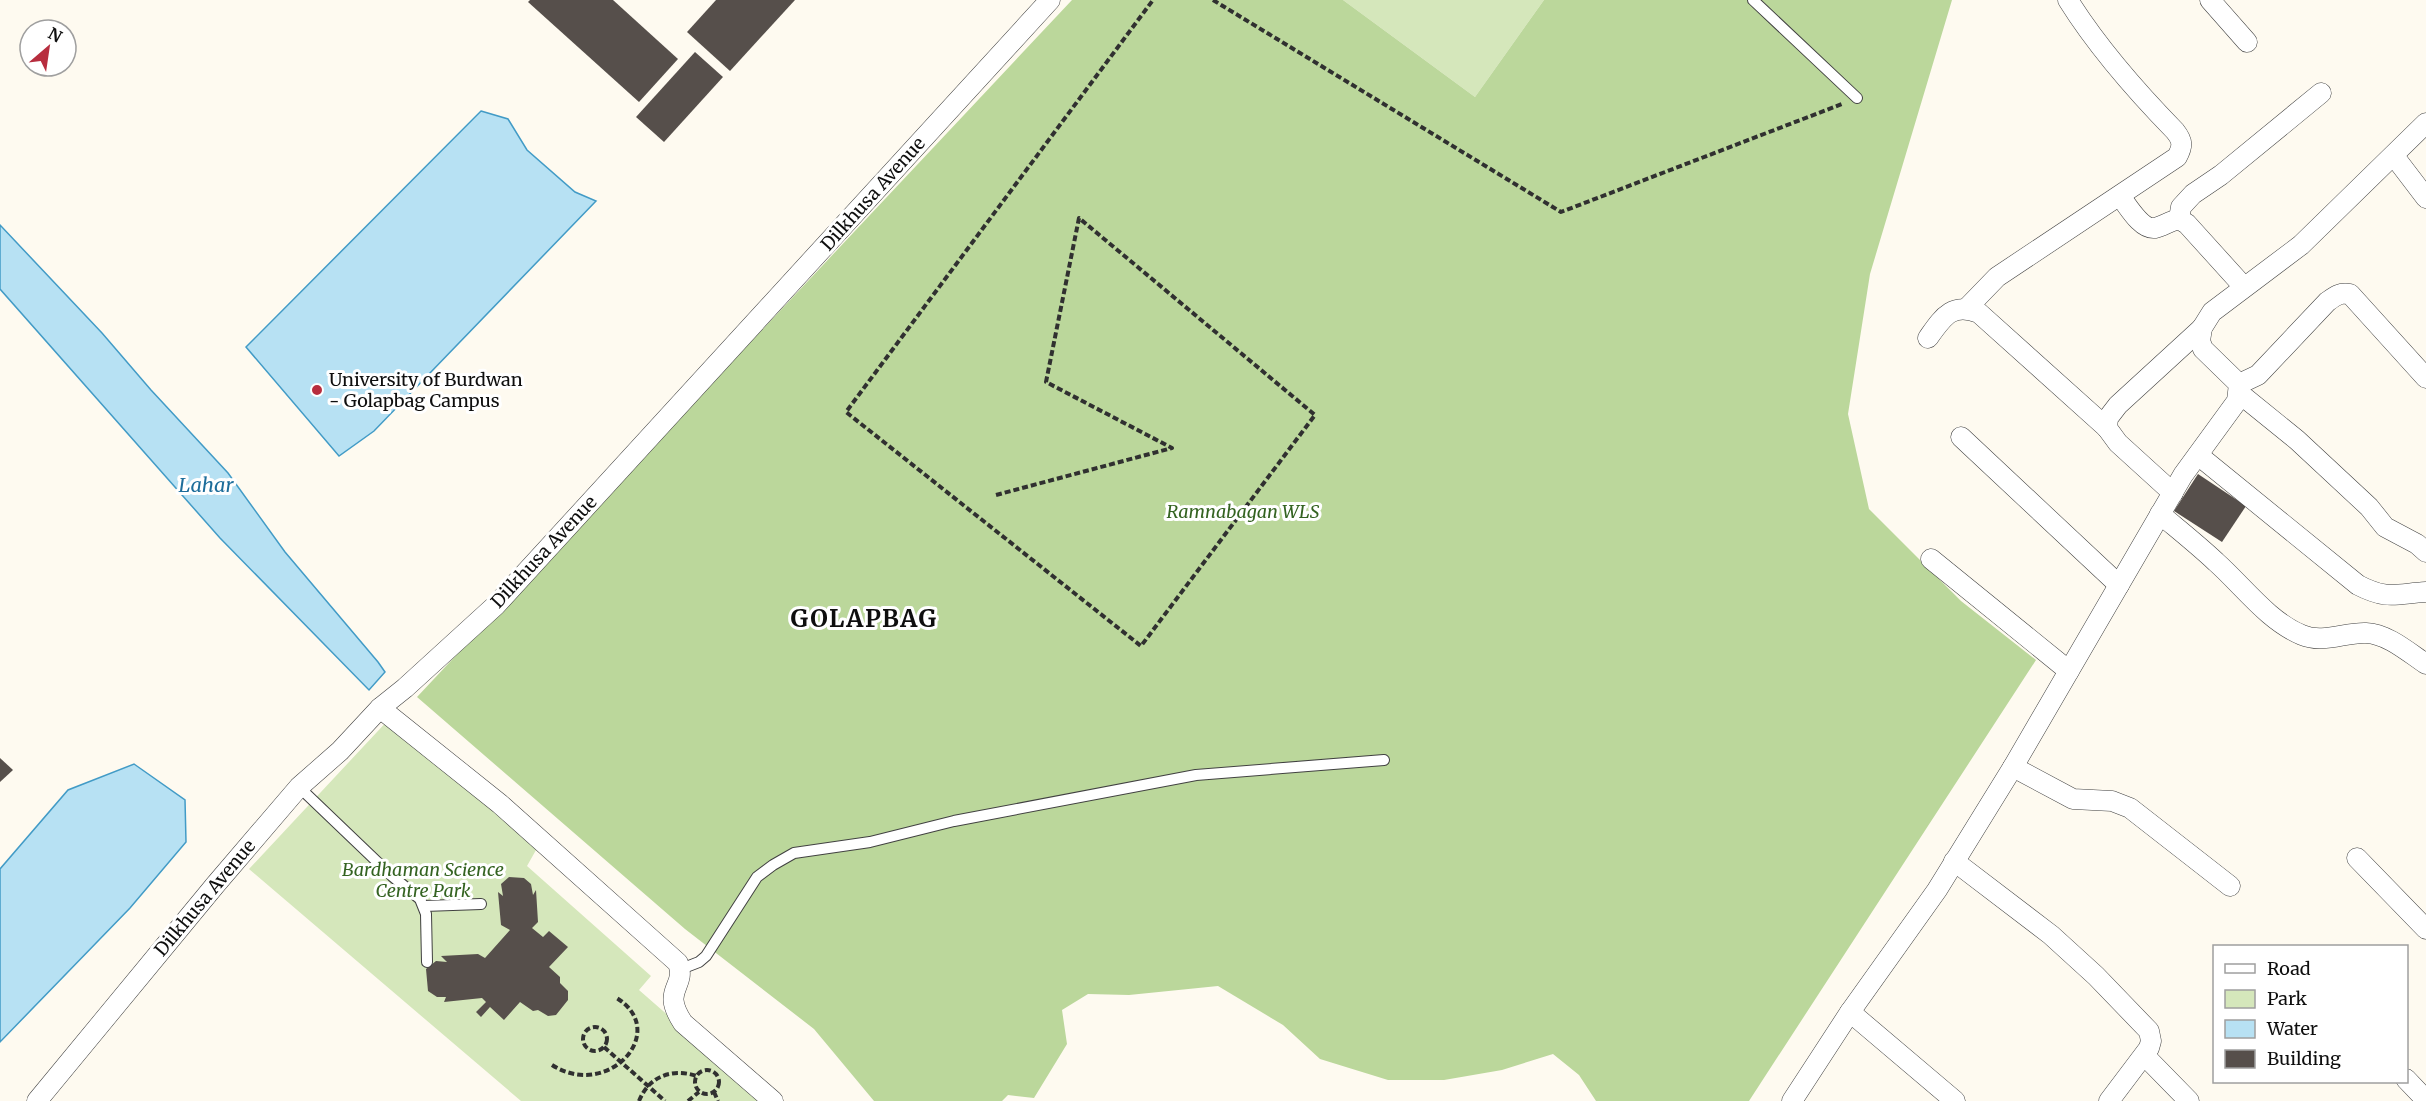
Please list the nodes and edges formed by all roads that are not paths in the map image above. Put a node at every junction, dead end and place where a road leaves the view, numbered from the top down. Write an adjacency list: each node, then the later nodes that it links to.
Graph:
1 (1050, 0): 30 (street, Dilkhusa Avenue)
2 (1753, 0): 7 (lane)
3 (2068, 0): 10 (street)
4 (2210, 0): 5 (street)
5 (2247, 42)
6 (2321, 93): 12 (street)
7 (1857, 98)
8 (2426, 123): 9 (street)
9 (2394, 156): 11 (street); 13 (street)
10 (2121, 195): 12 (street); 14 (street)
11 (2426, 198)
12 (2179, 219): 13 (street)
13 (2244, 287): 15 (street)
14 (1967, 308): 16 (street); 19 (street)
15 (2202, 328): 18 (street); 19 (street)
16 (1928, 338)
17 (2426, 378): 18 (street)
18 (2239, 389): 21 (street); 24 (street)
19 (2107, 428): 22 (street)
20 (1961, 437): 26 (street)
21 (2198, 455): 22 (street); 27 (street)
22 (2172, 493): 23 (street)
23 (2160, 514): 26 (street); 28 (street)
24 (2426, 552)
25 (1931, 560): 29 (street)
26 (2119, 585): 29 (street)
27 (2426, 592)
28 (2426, 664)
29 (2069, 671): 32 (street)
30 (380, 708): 33 (street, Dilkhusa Avenue); 41 (street)
31 (1384, 760): 41 (lane)
32 (2013, 767): 35 (street); 36 (street)
33 (299, 788): 38 (lane); 46 (street, Dilkhusa Avenue)
34 (2357, 858): 39 (street)
35 (1954, 861): 42 (street); 43 (street)
36 (2230, 886)
37 (482, 904): 38 (lane)
38 (424, 906): 40 (lane)
39 (2426, 929)
40 (427, 962)
41 (681, 969): 47 (street)
42 (1850, 1012): 48 (street); 49 (street)
43 (2145, 1056): 50 (street); 51 (street)
44 (2408, 1081): 45 (street)
45 (2425, 1097)
46 (37, 1101)
47 (772, 1101)
48 (1792, 1101)
49 (1955, 1101)
50 (2109, 1101)
51 (2189, 1101)

